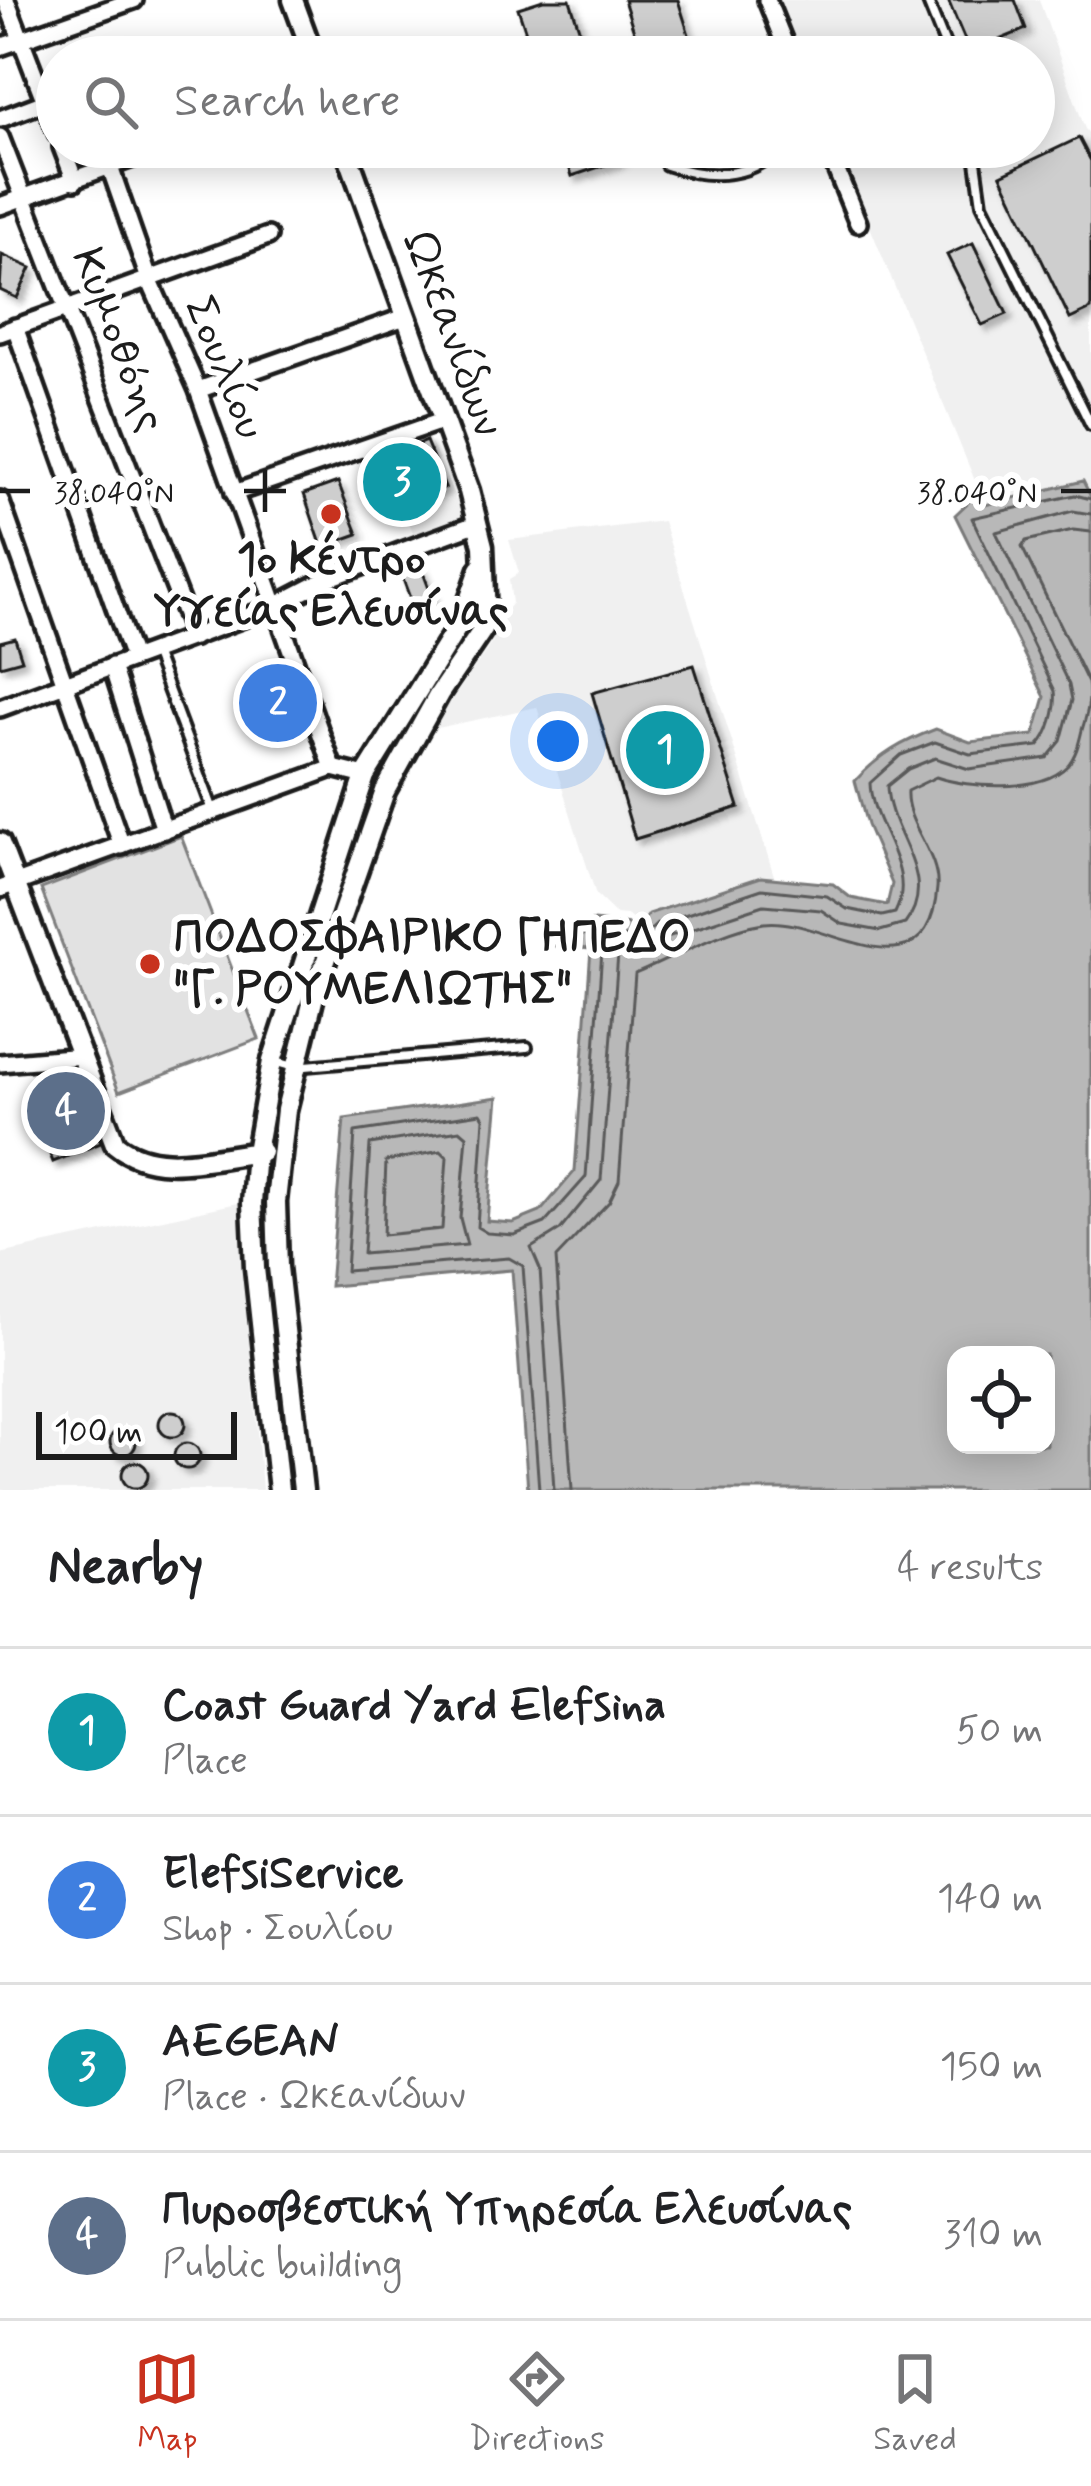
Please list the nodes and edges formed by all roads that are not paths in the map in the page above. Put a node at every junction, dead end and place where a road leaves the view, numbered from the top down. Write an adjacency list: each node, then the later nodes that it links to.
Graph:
1 (6, 0): 11 (street)
2 (134, 0): 6 (street)
3 (293, 0): 7 (street)
4 (767, 0): 8 (street)
5 (928, 0): 9 (lane)
6 (39, 36)
7 (306, 36)
8 (782, 36)
9 (942, 36)
10 (36, 37): 11 (street)
11 (21, 43): 12 (street); 13 (street)
12 (0, 47)
13 (36, 80)
14 (36, 105): 15 (street)
15 (0, 119)
16 (0, 136): 26 (street, Κυμοθόης)
17 (70, 168): 25 (street)
18 (108, 168): 25 (street)
19 (110, 168): 30 (street, Σουλίου)
20 (352, 168): 32 (street, Ωκεανίδων)
21 (675, 168): 22 (lane)
22 (752, 168)
23 (836, 168): 28 (street)
24 (977, 168): 36 (lane)
25 (75, 181): 26 (street)
26 (23, 198): 27 (street); 31 (street, Κυμοθόης)
27 (0, 206)
28 (858, 223)
29 (268, 236): 30 (street)
30 (149, 279): 31 (street); 34 (street, Σουλίου)
31 (69, 307): 33 (street); 42 (street, Κυμοθόης)
32 (404, 317): 34 (street); 35 (street, Ωκεανίδων)
33 (8, 330): 44 (street)
34 (198, 390): 37 (street, Σουλίου)
35 (442, 421): 37 (street); 39 (street, Ωκεανίδων)
36 (1091, 425)
37 (234, 494): 41 (street, Σουλίου)
38 (0, 500): 46 (street)
39 (478, 523): 40 (street, Ωκεανίδων); 41 (street)
40 (483, 546): 49 (street); 59 (street, Ωκεανίδων)
41 (273, 607): 42 (street); 48 (street, Σουλίου)
42 (194, 637): 43 (street)
43 (154, 652): 44 (street); 50 (lane)
44 (133, 658): 45 (street)
45 (112, 666): 46 (street); 51 (street)
46 (68, 682): 47 (street); 53 (street)
47 (0, 707)
48 (333, 768): 49 (street); 50 (street)
49 (364, 776): 58 (street)
50 (214, 811): 51 (street)
51 (164, 830): 53 (street)
52 (0, 844): 54 (street)
53 (122, 846): 54 (street)
54 (4, 885): 56 (street)
55 (527, 1047): 59 (lane)
56 (83, 1056): 57 (street); 61 (street)
57 (1, 1058)
58 (272, 1061): 59 (lane); 61 (street)
59 (294, 1067): 60 (street, Ωκεανίδων)
60 (281, 1150): 61 (street); 63 (street, Ωκεανίδων)
61 (256, 1152): 62 (street)
62 (279, 1490)
63 (303, 1490)

